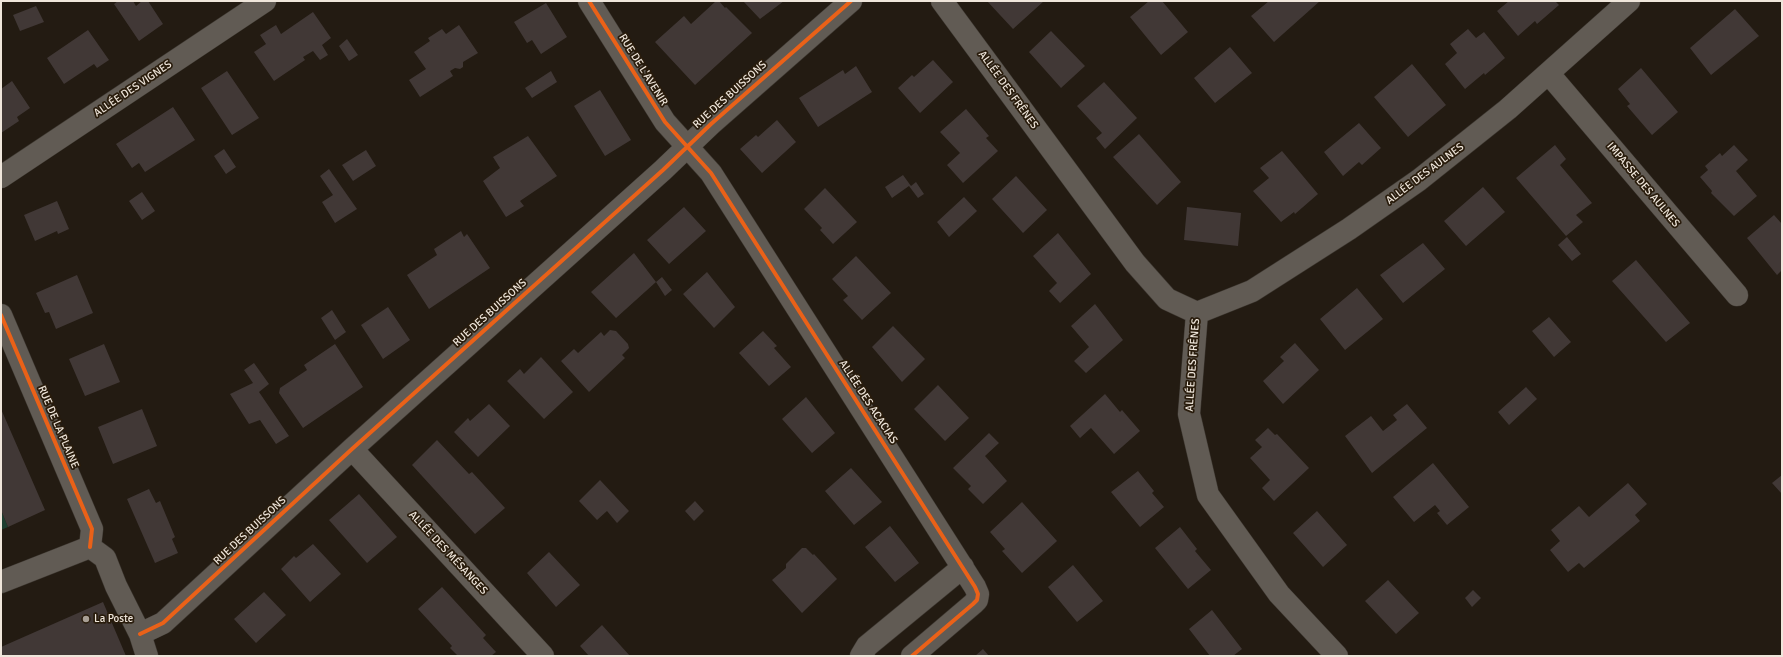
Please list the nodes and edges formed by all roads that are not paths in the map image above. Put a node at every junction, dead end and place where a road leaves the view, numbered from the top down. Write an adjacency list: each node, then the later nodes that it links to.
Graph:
1 (265, 1): 8 (street, ALLÉE DES VIGNES)
2 (589, 1): 7 (street, RUE DE L'AVENIR)
3 (851, 1): 7 (street, RUE DES BUISSONS)
4 (942, 1): 10 (street, ALLÉE DES FRÊNES)
5 (1629, 1): 6 (street, ALLÉE DES AULNES)
6 (1549, 74): 9 (street, IMPASSE DES AULNES); 10 (street, ALLÉE DES AULNES)
7 (686, 146): 12 (street, RUE DES BUISSONS); 14 (street, ALLÉE DES ACACIAS)
8 (1, 177)
9 (1737, 295)
10 (1197, 313): 21 (street, ALLÉE DES FRÊNES)
11 (1, 315): 13 (street, RUE DE LA PLAINE)
12 (352, 449): 16 (street, RUE DES BUISSONS); 18 (street, ALLÉE DES MÉSANGES)
13 (90, 547): 15 (street); 16 (street)
14 (963, 567): 19 (street); 20 (street, ALLÉE DES ACACIAS)
15 (1, 582)
16 (140, 634): 17 (street)
17 (147, 656)
18 (543, 656)
19 (861, 656)
20 (912, 656)
21 (1337, 656)

